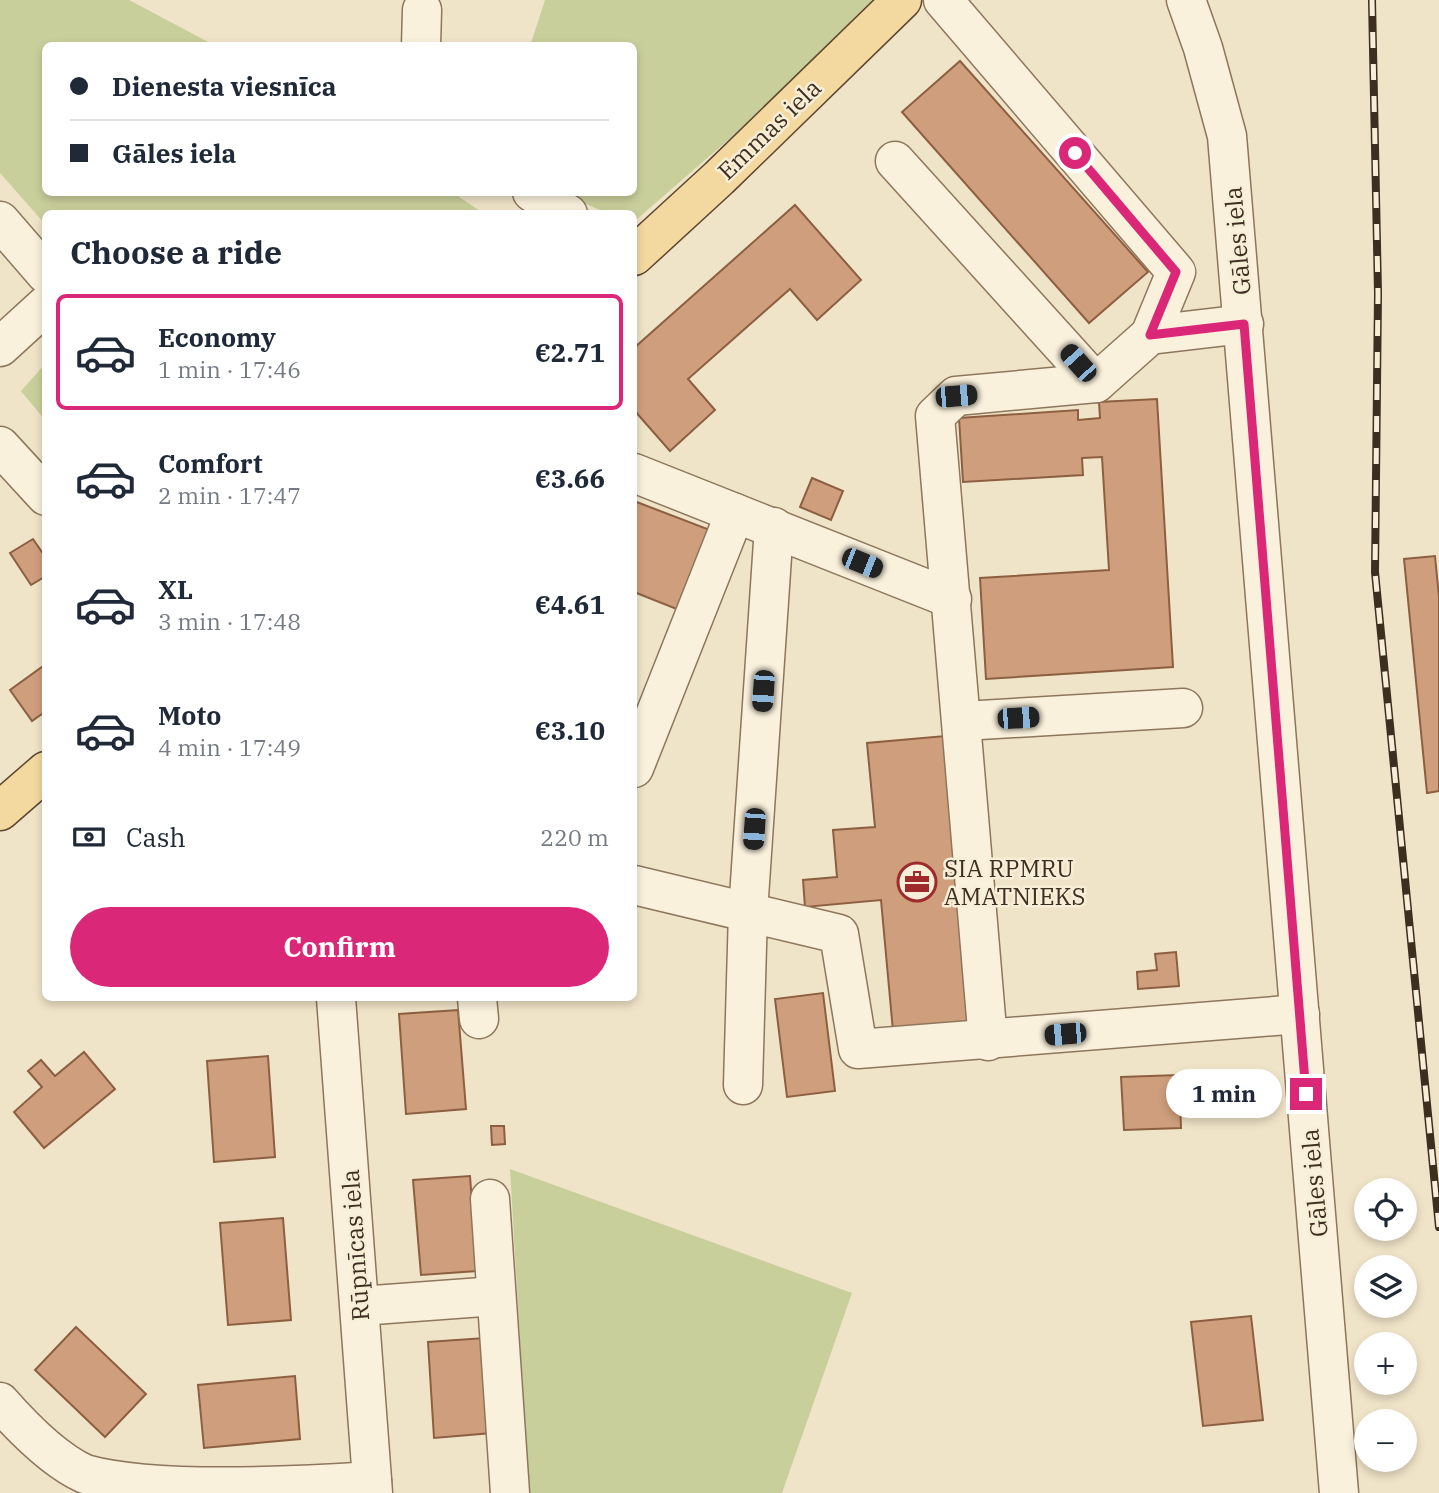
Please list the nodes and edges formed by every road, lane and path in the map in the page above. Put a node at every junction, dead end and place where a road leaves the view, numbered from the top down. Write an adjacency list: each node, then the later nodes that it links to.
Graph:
1 (902, 0): 8 (main road, Emmas iela)
2 (943, 0): 12 (street)
3 (1186, 0): 11 (street, Gāles iela)
4 (895, 162): 14 (street)
5 (539, 196): 6 (street)
6 (561, 210)
7 (0, 221): 9 (street)
8 (637, 250)
9 (42, 269)
10 (42, 309): 13 (street)
11 (1244, 324): 12 (street); 29 (street, Gāles iela)
12 (1150, 335): 14 (street)
13 (0, 347)
14 (1096, 383): 20 (street)
15 (0, 446): 17 (street)
16 (637, 474): 18 (street)
17 (42, 492)
18 (736, 513): 19 (street); 23 (street)
19 (774, 527): 20 (street); 27 (street)
20 (952, 599): 22 (street)
21 (1183, 708): 22 (street)
22 (962, 721): 30 (street)
23 (637, 760)
24 (42, 774): 25 (main road)
25 (0, 811)
26 (637, 885): 27 (street)
27 (748, 912): 30 (street); 31 (street)
28 (337, 1001): 34 (street, Rūpnīcas iela)
29 (1300, 1014): 30 (street); 39 (street, Gāles iela)
30 (988, 1041)
31 (743, 1085)
32 (490, 1199): 33 (street)
33 (496, 1296): 34 (street); 38 (street)
34 (360, 1306): 36 (street, Rūpnīcas iela)
35 (0, 1402): 37 (street)
36 (372, 1487): 37 (street)
37 (121, 1489)
38 (510, 1493)
39 (1339, 1493)

